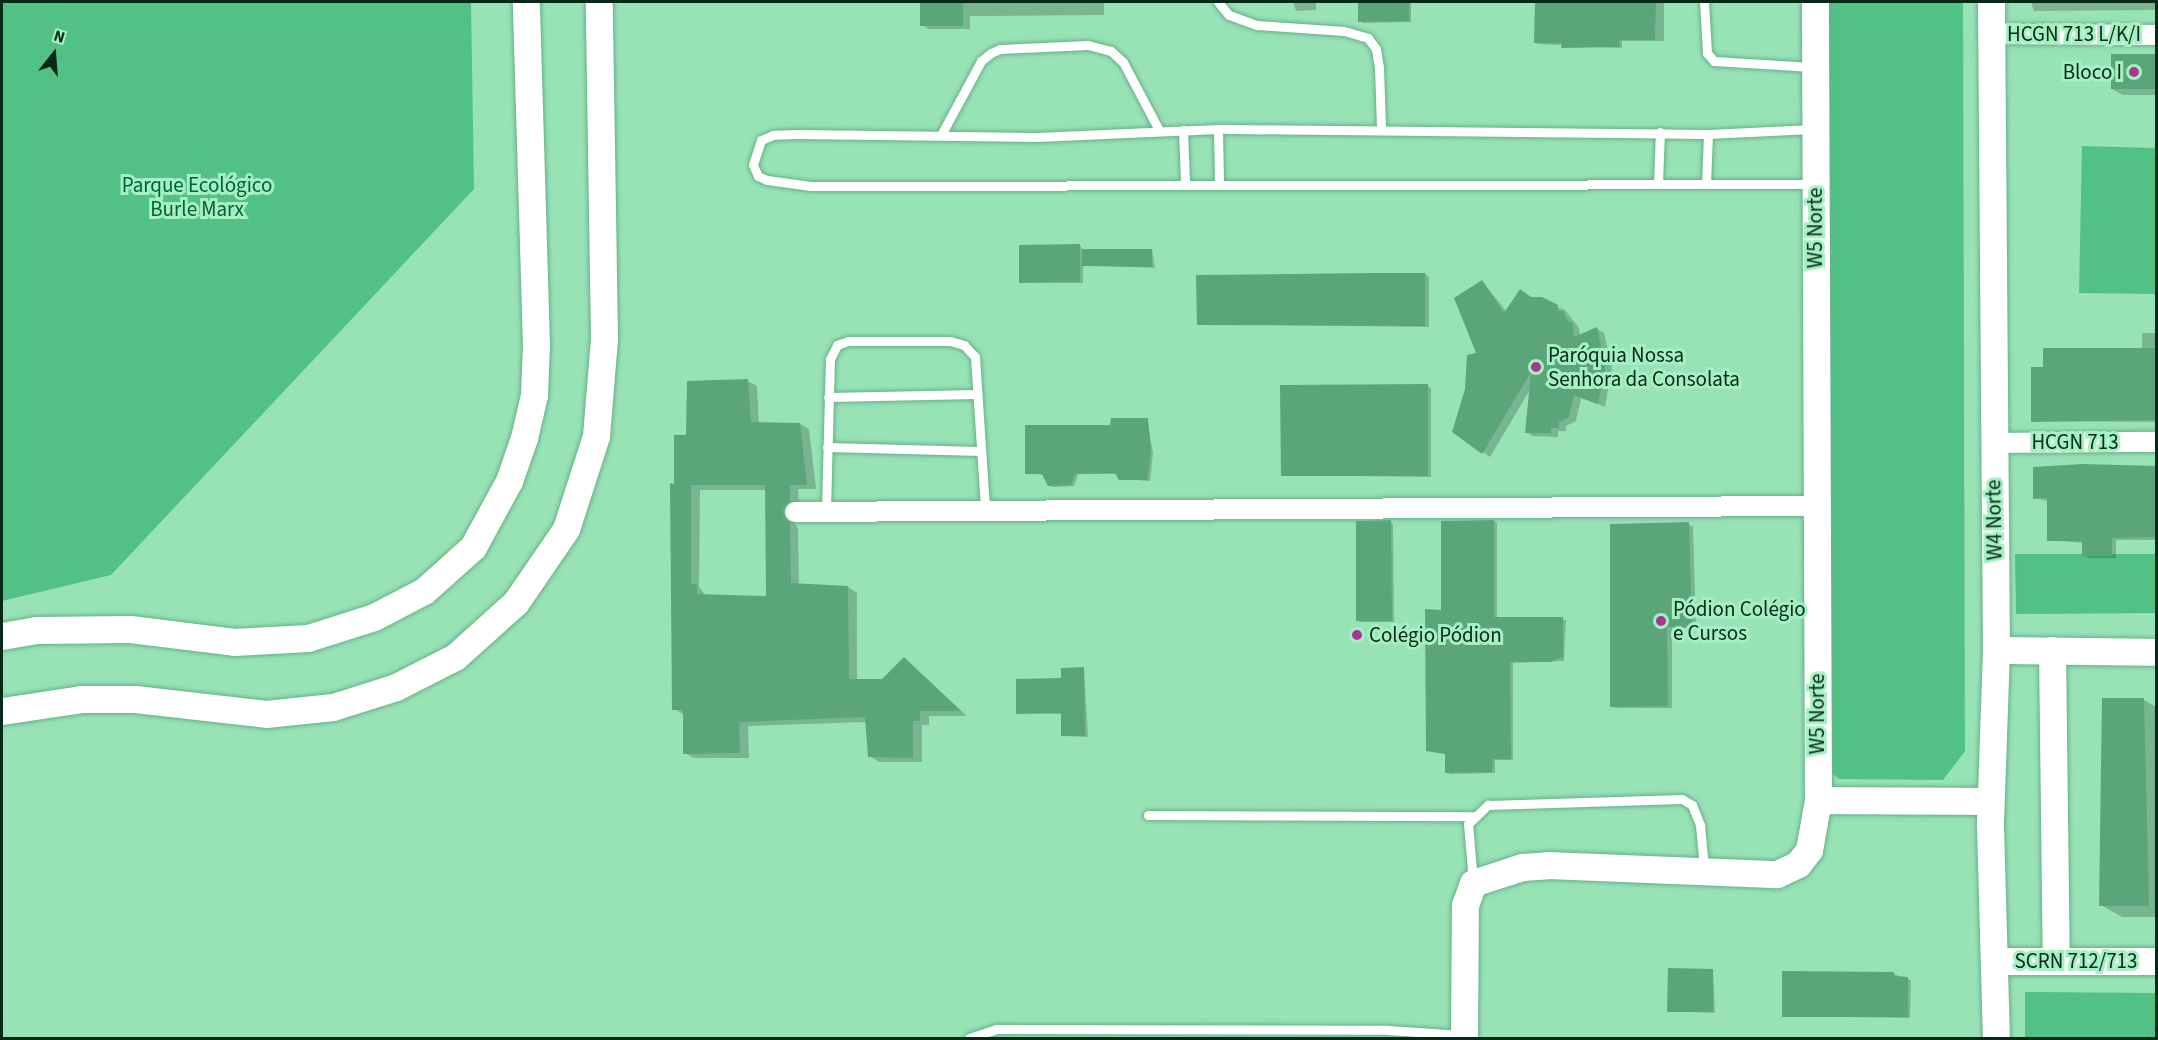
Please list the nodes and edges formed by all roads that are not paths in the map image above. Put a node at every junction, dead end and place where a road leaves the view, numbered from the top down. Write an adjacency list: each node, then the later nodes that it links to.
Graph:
1 (526, 2): 33 (street)
2 (599, 2): 37 (street)
3 (1218, 2): 10 (lane)
4 (1704, 2): 9 (lane)
5 (1815, 2): 9 (street, W5 Norte)
6 (1991, 2): 7 (street, W4 Norte)
7 (1991, 34): 8 (street, HCGN 713 L/K/I); 26 (street, W4 Norte)
8 (2157, 35)
9 (1816, 67): 12 (street, W5 Norte)
10 (1381, 128): 11 (lane); 15 (lane)
11 (1218, 129): 14 (lane); 19 (lane)
12 (1816, 129): 16 (lane); 22 (street, W5 Norte)
13 (1159, 130): 14 (lane); 17 (lane); 17 (lane)
14 (1183, 130): 18 (lane)
15 (1660, 132): 16 (lane); 20 (lane)
16 (1708, 134): 21 (lane)
17 (941, 135): 18 (lane)
18 (1185, 183): 19 (lane)
19 (1219, 183): 20 (lane)
20 (1658, 183): 21 (lane)
21 (1706, 184): 22 (lane)
22 (1815, 184): 29 (street, W5 Norte)
23 (978, 394): 24 (lane); 24 (lane); 28 (lane)
24 (828, 397): 27 (lane)
25 (2157, 442): 26 (street, HCGN 713)
26 (1993, 443): 34 (street, W4 Norte)
27 (827, 447): 28 (lane); 31 (lane)
28 (981, 451): 30 (lane)
29 (1816, 506): 30 (street); 38 (street, W5 Norte)
30 (985, 508): 31 (street)
31 (826, 510): 32 (street)
32 (795, 512)
33 (2, 636)
34 (1996, 650): 35 (street); 39 (street, W4 Norte)
35 (2052, 650): 36 (street); 44 (street)
36 (2157, 652)
37 (2, 711)
38 (1818, 800): 39 (street); 42 (street, W5 Norte)
39 (1990, 801): 45 (street, W4 Norte)
40 (1148, 815): 41 (lane)
41 (1474, 816): 42 (lane); 43 (lane)
42 (1704, 870): 43 (street, W5 Norte)
43 (1473, 883): 47 (street)
44 (2056, 960): 45 (street, SCRN 712/713); 46 (street, SCRN 712/713)
45 (1995, 961): 49 (street, W4 Norte)
46 (2157, 961)
47 (1464, 1037): 48 (lane)
48 (969, 1038)
49 (1996, 1038)

